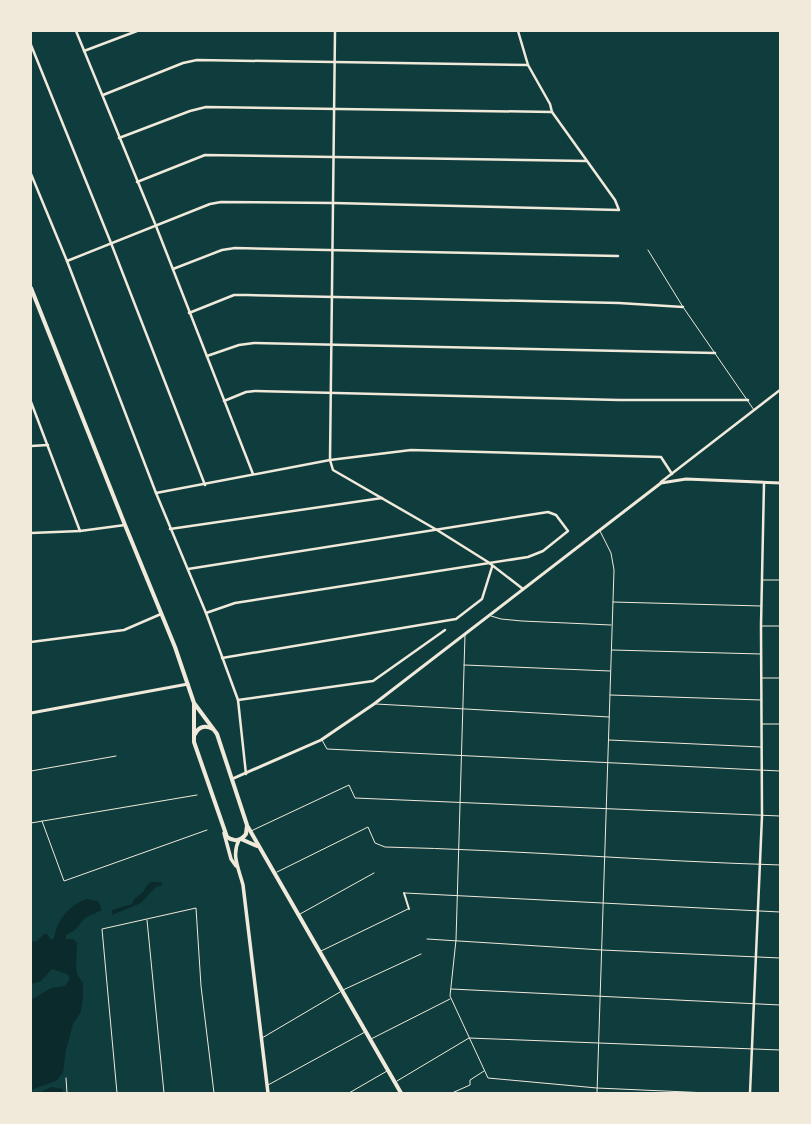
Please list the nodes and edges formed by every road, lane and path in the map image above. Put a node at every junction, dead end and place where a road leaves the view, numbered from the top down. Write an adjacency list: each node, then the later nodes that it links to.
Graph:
1 (76, 31): 6 (street)
2 (137, 31): 6 (street)
3 (335, 31): 7 (street)
4 (518, 31): 8 (street)
5 (31, 45): 19 (street)
6 (84, 51): 9 (street)
7 (334, 63): 8 (street); 9 (street); 10 (street)
8 (528, 65): 11 (street)
9 (103, 95): 12 (street)
10 (334, 109): 11 (street); 12 (street); 13 (street)
11 (552, 112): 14 (street)
12 (119, 138): 16 (street)
13 (334, 156): 14 (street); 16 (street); 17 (street)
14 (586, 161): 17 (street)
15 (31, 174): 23 (street)
16 (137, 182): 18 (street)
17 (334, 203): 18 (street); 20 (street)
18 (156, 226): 19 (street); 24 (street)
19 (111, 243): 23 (street); 46 (street)
20 (333, 250): 22 (street); 24 (street); 26 (street)
21 (648, 250): 27 (lane)
22 (618, 256)
23 (67, 261): 47 (street)
24 (173, 269): 28 (street)
25 (31, 288): 49 (main road)
26 (332, 297): 27 (street); 28 (street); 29 (street)
27 (683, 307): 30 (lane)
28 (189, 313): 31 (street)
29 (332, 346): 30 (street); 31 (street); 33 (street)
30 (716, 353): 34 (lane)
31 (207, 356): 35 (street)
32 (780, 390): 37 (street)
33 (332, 393): 34 (street); 35 (street); 40 (street)
34 (748, 400): 37 (lane)
35 (224, 401): 42 (street)
36 (31, 402): 38 (street)
37 (754, 410): 41 (street)
38 (48, 445): 39 (street); 53 (street)
39 (31, 446)
40 (330, 460): 41 (street); 42 (street); 48 (street)
41 (672, 474): 43 (street)
42 (253, 475): 46 (street)
43 (661, 483): 44 (street); 52 (street)
44 (764, 483): 45 (street); 58 (street)
45 (780, 484)
46 (205, 485): 47 (street)
47 (156, 493): 50 (street)
48 (382, 498): 50 (street); 51 (street)
49 (125, 525): 53 (street); 64 (main road)
50 (170, 529): 57 (street)
51 (437, 530): 55 (street); 55 (street); 57 (street)
52 (600, 530): 60 (street); 61 (lane)
53 (80, 531): 54 (street)
54 (31, 532)
55 (488, 562): 56 (street); 63 (street)
56 (492, 567): 60 (street); 74 (street)
57 (188, 569): 63 (street)
58 (762, 580): 59 (lane); 62 (street)
59 (780, 580)
60 (523, 589): 65 (street)
61 (613, 602): 62 (lane); 66 (lane)
62 (762, 606): 67 (street)
63 (206, 613): 74 (street)
64 (162, 614): 71 (street); 79 (main road)
65 (490, 615): 66 (lane); 70 (street)
66 (612, 625): 72 (lane)
67 (761, 626): 68 (lane); 73 (street)
68 (780, 626)
69 (445, 630): 81 (street)
70 (465, 634): 75 (lane); 84 (street)
71 (31, 642)
72 (611, 650): 73 (lane); 76 (lane)
73 (762, 654): 77 (street)
74 (222, 658): 81 (street)
75 (464, 665): 76 (lane); 85 (lane)
76 (611, 671): 80 (lane)
77 (762, 678): 78 (lane); 82 (street)
78 (780, 678)
79 (188, 684): 83 (main road); 86 (street)
80 (610, 695): 82 (lane); 87 (lane)
81 (238, 700): 101 (street)
82 (762, 700): 88 (street)
83 (194, 703): 90 (main road); 91 (main road)
84 (374, 704): 85 (lane); 92 (street)
85 (463, 710): 87 (lane); 96 (lane)
86 (31, 713)
87 (609, 717): 93 (lane)
88 (762, 724): 89 (lane); 94 (street)
89 (780, 724)
90 (213, 729): 91 (main road); 102 (main road)
91 (195, 734): 113 (main road)
92 (321, 740): 96 (lane); 101 (street)
93 (608, 740): 94 (lane); 97 (lane)
94 (762, 747): 99 (street)
95 (116, 756): 98 (lane)
96 (462, 756): 97 (lane); 104 (lane)
97 (608, 763): 99 (lane); 105 (lane)
98 (31, 771)
99 (762, 771): 100 (lane); 106 (street)
100 (780, 771)
101 (246, 774): 102 (street)
102 (232, 779): 110 (main road)
103 (197, 795): 108 (lane)
104 (460, 802): 105 (lane); 112 (lane); 116 (lane)
105 (606, 810): 106 (lane); 117 (lane)
106 (762, 816): 107 (lane); 118 (street)
107 (780, 816)
108 (42, 821): 109 (lane); 111 (lane)
109 (31, 823)
110 (247, 825): 112 (main road); 114 (main road)
111 (206, 830)
112 (250, 831): 115 (main road)
113 (224, 833): 114 (main road); 120 (main road)
114 (240, 840): 115 (main road); 120 (main road)
115 (257, 846): 122 (main road)
116 (458, 849): 117 (lane); 122 (lane); 124 (lane)
117 (605, 858): 118 (lane); 125 (lane)
118 (759, 864): 119 (lane); 127 (street)
119 (780, 865)
120 (239, 870): 146 (main road)
121 (374, 873): 129 (lane)
122 (274, 874): 129 (main road)
123 (404, 893): 124 (lane); 126 (street)
124 (457, 895): 125 (lane); 132 (lane)
125 (603, 904): 127 (lane); 133 (lane)
126 (409, 908): 134 (lane)
127 (756, 912): 128 (lane); 136 (street)
128 (780, 912)
129 (298, 915): 134 (main road)
130 (147, 920): 158 (lane); 159 (lane); 160 (lane)
131 (427, 939): 132 (lane)
132 (456, 940): 133 (lane); 138 (lane)
133 (602, 950): 136 (lane); 140 (lane)
134 (319, 952): 139 (main road)
135 (421, 954): 139 (lane)
136 (755, 958): 137 (lane); 142 (street)
137 (780, 958)
138 (451, 989): 140 (lane); 141 (lane)
139 (342, 991): 144 (main road); 146 (lane)
140 (601, 996): 142 (lane); 148 (lane)
141 (451, 999): 145 (lane); 147 (lane)
142 (753, 1004): 143 (lane); 149 (street)
143 (780, 1005)
144 (365, 1032): 147 (main road); 155 (lane)
145 (469, 1038): 148 (lane); 152 (lane); 154 (lane)
146 (262, 1039): 155 (main road)
147 (370, 1040): 151 (main road)
148 (599, 1043): 149 (lane); 156 (lane)
149 (752, 1049): 150 (lane); 167 (street)
150 (780, 1050)
151 (388, 1070): 154 (main road); 162 (lane)
152 (484, 1071): 156 (lane); 164 (lane)
153 (66, 1078): 157 (lane)
154 (395, 1082): 163 (main road)
155 (267, 1086): 161 (main road)
156 (597, 1088): 165 (lane); 166 (lane)
157 (67, 1093)
158 (117, 1093)
159 (164, 1093)
160 (214, 1093)
161 (268, 1093)
162 (349, 1093)
163 (401, 1093)
164 (452, 1093)
165 (597, 1093)
166 (709, 1093)
167 (750, 1093)

